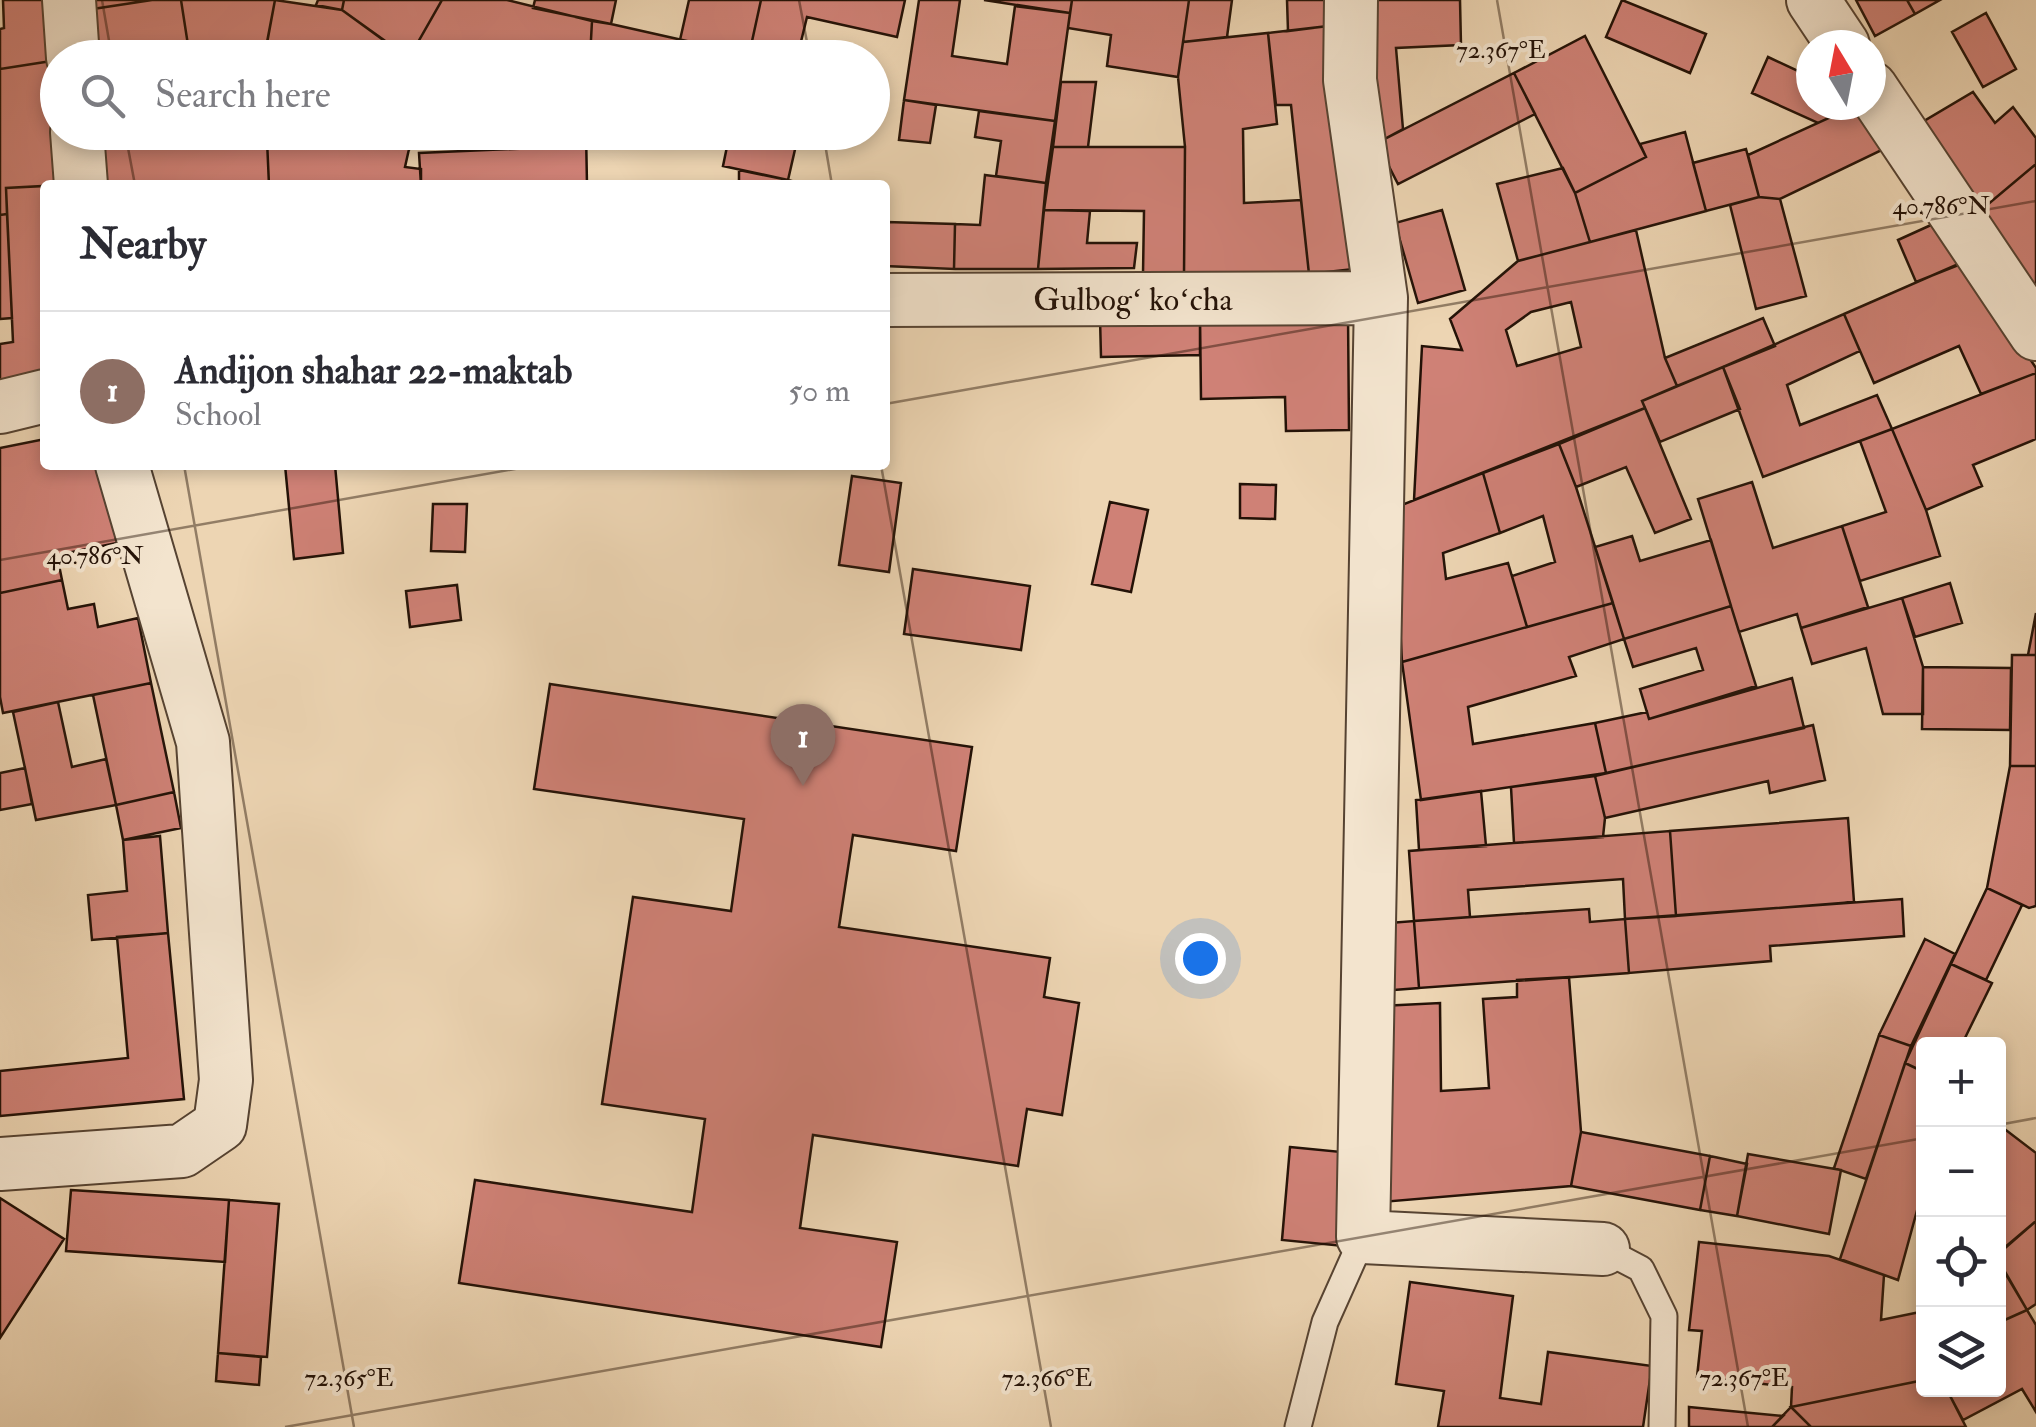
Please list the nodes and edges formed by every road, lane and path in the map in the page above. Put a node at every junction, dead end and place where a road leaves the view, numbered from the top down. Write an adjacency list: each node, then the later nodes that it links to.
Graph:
1 (69, 0): 5 (street)
2 (1351, 0): 9 (street)
3 (1813, 0): 4 (street)
4 (1833, 30)
5 (72, 40)
6 (1886, 110): 11 (street)
7 (79, 150): 8 (street)
8 (81, 180)
9 (1381, 298): 10 (street, Gulbogʻ koʻcha); 16 (street)
10 (890, 300)
11 (2036, 334)
12 (40, 397): 13 (street)
13 (0, 407)
14 (123, 470): 15 (street)
15 (0, 1164)
16 (1364, 1237): 17 (street); 18 (lane)
17 (1603, 1249): 19 (lane)
18 (1298, 1427)
19 (1662, 1427)

